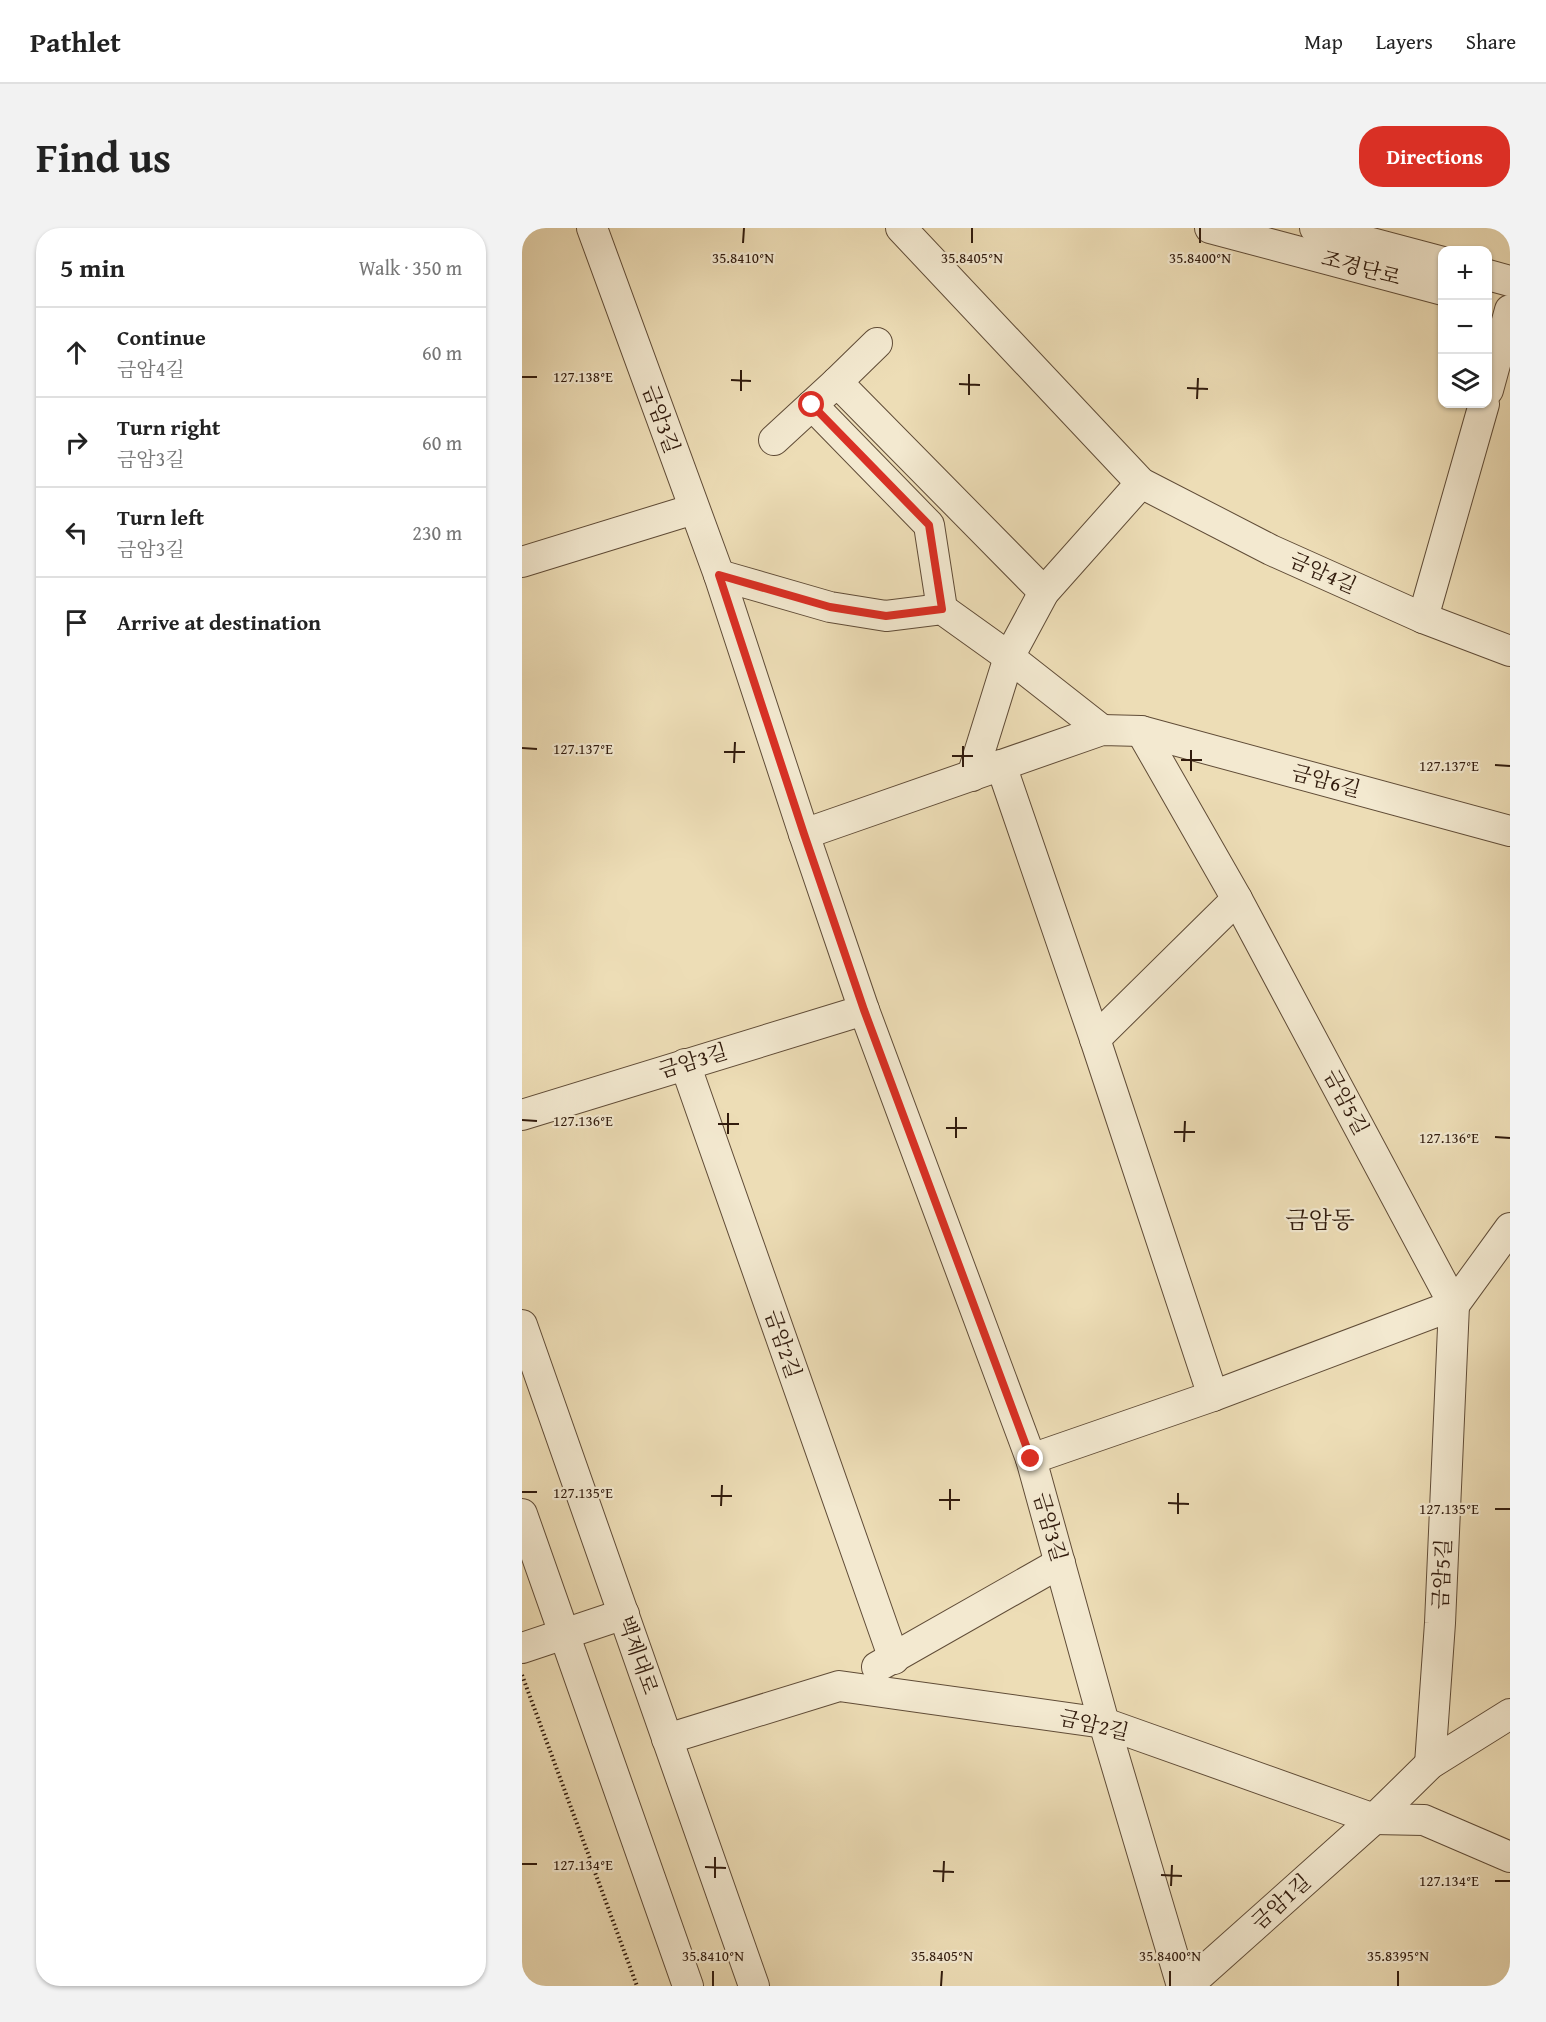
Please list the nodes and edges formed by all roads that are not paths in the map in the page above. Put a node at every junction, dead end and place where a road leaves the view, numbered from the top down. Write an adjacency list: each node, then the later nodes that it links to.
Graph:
1 (592, 228): 18 (street, 금암3길)
2 (901, 228): 17 (street, 금암4길)
3 (1210, 228): 8 (street, 조경단로)
4 (1315, 228): 5 (street, 조경단로)
5 (1438, 261)
6 (1492, 276): 7 (street)
7 (1510, 281)
8 (1438, 289)
9 (1492, 303): 10 (street)
10 (1510, 309): 12 (street)
11 (877, 343): 13 (street)
12 (1492, 375)
13 (837, 382): 14 (street); 21 (street)
14 (812, 405): 16 (street); 22 (street)
15 (1483, 408): 23 (street)
16 (774, 440)
17 (1141, 483): 21 (street); 23 (street, 금암4길)
18 (694, 509): 19 (street); 20 (street, 금암3길)
19 (522, 562)
20 (719, 575): 22 (street); 31 (street, 금암3길)
21 (1044, 592): 25 (street)
22 (942, 609): 25 (street)
23 (1423, 618): 24 (street, 금암4길)
24 (1510, 651)
25 (1009, 657): 26 (street); 29 (street)
26 (1102, 730): 27 (street, 금암6길); 28 (street, 금암6길)
27 (1141, 731): 30 (street, 금암6길); 32 (street)
28 (1000, 765): 29 (street, 금암6길); 34 (street)
29 (972, 776): 31 (street, 금암6길)
30 (1510, 831)
31 (804, 834): 33 (street, 금암3길)
32 (1237, 899): 34 (street); 38 (street, 금암5길)
33 (864, 1010): 35 (street, 금암3길); 41 (street, 금암3길)
34 (1095, 1039): 40 (street)
35 (685, 1064): 36 (street, 금암3길); 47 (street, 금암2길)
36 (522, 1115)
37 (1510, 1228): 38 (street)
38 (1454, 1305): 40 (street); 52 (street, 금암5길)
39 (522, 1325): 44 (street, 백제대로)
40 (1213, 1396): 41 (street)
41 (1031, 1459): 43 (street, 금암3길)
42 (522, 1514): 45 (street)
43 (1060, 1563): 47 (street); 50 (street, 금암3길)
44 (624, 1614): 45 (street); 51 (street, 백제대로)
45 (565, 1634): 46 (street); 55 (street)
46 (522, 1648)
47 (894, 1659): 48 (street)
48 (839, 1686): 50 (street, 금암2길); 51 (street, 금암2길)
49 (1510, 1714): 52 (street)
50 (1104, 1723): 53 (street, 금암2길); 57 (street, 금암3길)
51 (667, 1739): 56 (street, 백제대로)
52 (1430, 1764): 53 (street)
53 (1374, 1819): 54 (street, 금암2길); 58 (street, 금암1길)
54 (1510, 1857)
55 (688, 1986)
56 (754, 1986)
57 (1182, 1986)
58 (1187, 1986)

